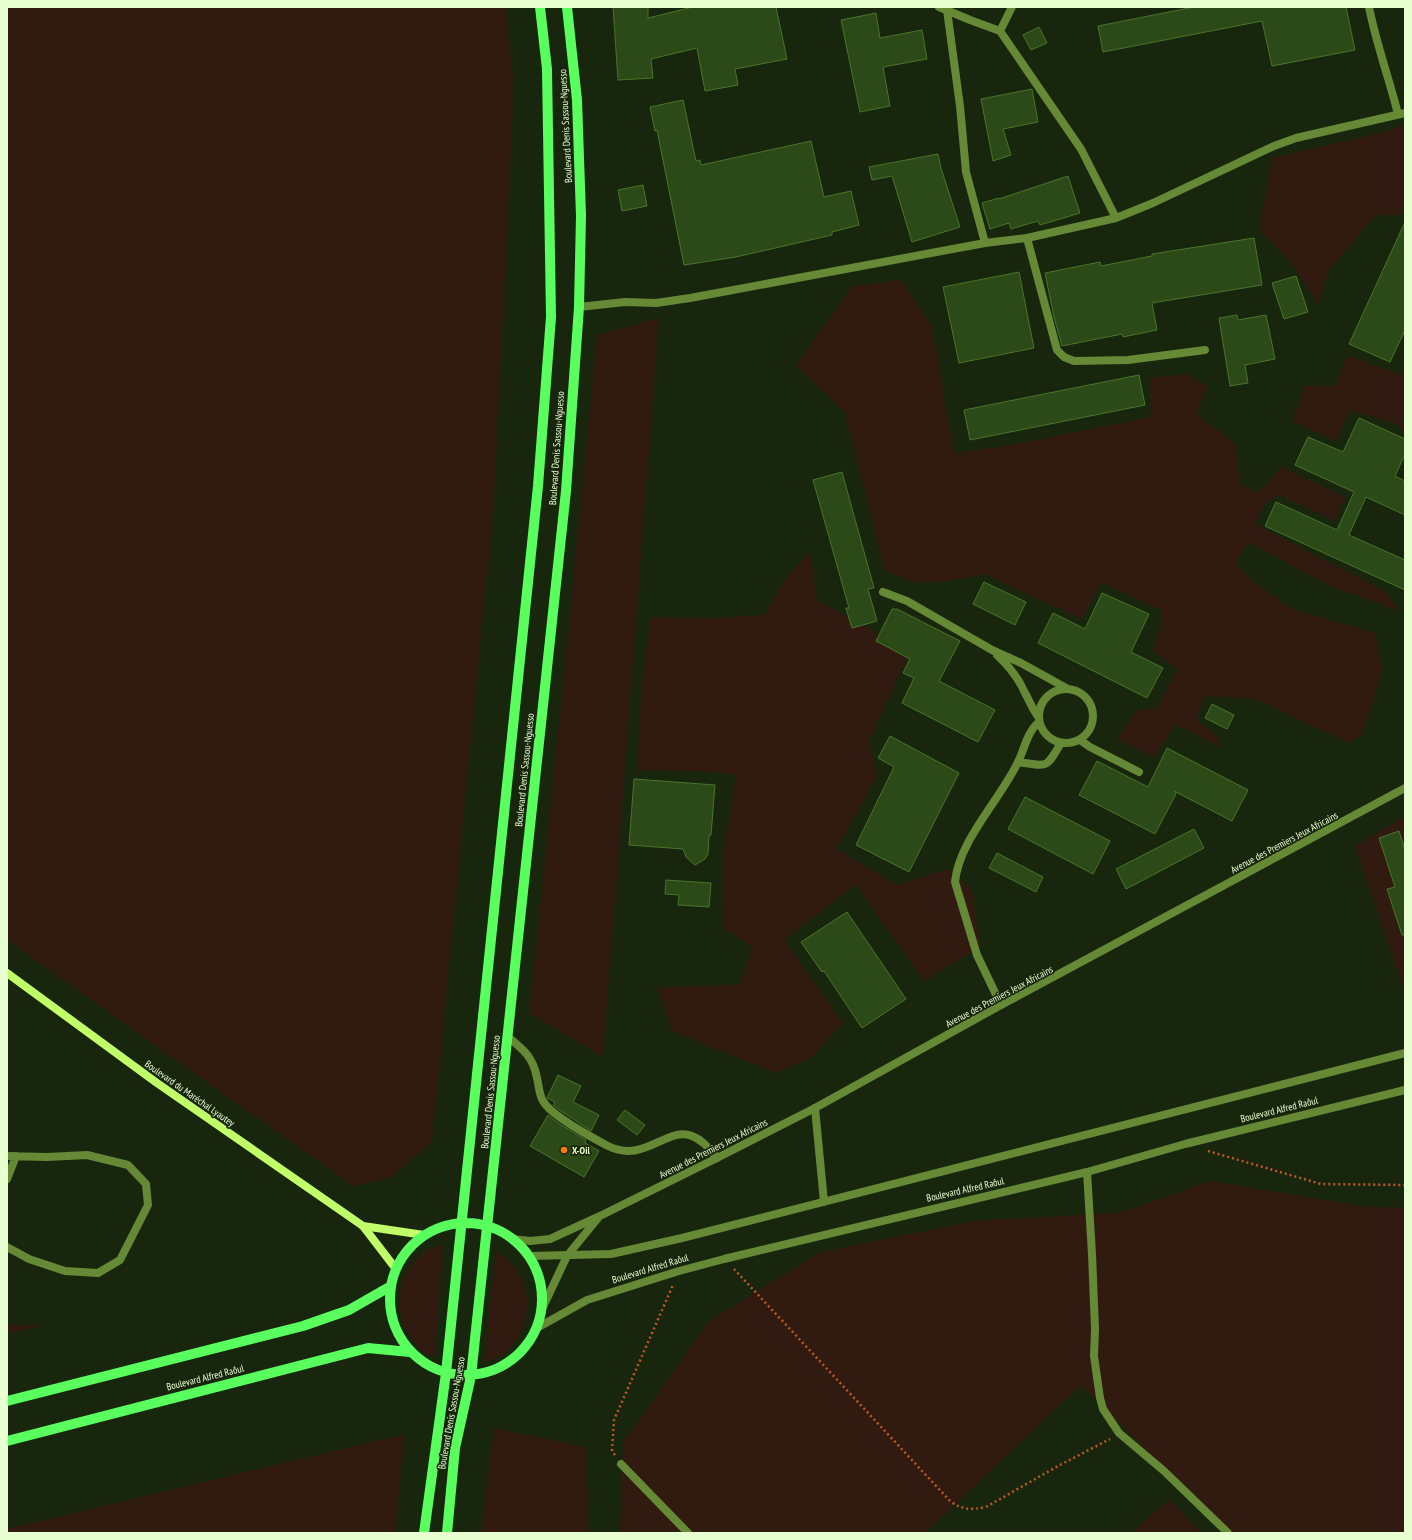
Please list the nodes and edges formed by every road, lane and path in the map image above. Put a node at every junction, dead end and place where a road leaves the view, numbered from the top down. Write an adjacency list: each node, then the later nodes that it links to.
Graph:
1 (540, 7): 38 (main road, Boulevard Denis Sassou-Nguesso)
2 (567, 7): 12 (main road, Boulevard Denis Sassou-Nguesso)
3 (939, 7): 6 (street)
4 (1012, 7): 7 (street)
5 (1369, 7): 8 (street)
6 (947, 10): 7 (street); 11 (street)
7 (1000, 31): 9 (street)
8 (1402, 113): 9 (street)
9 (1116, 218): 10 (street)
10 (1028, 238): 11 (street); 13 (street)
11 (985, 243): 12 (street)
12 (579, 307): 25 (main road, Boulevard Denis Sassou-Nguesso)
13 (1205, 350)
14 (883, 592): 15 (street)
15 (992, 650): 16 (street); 17 (street)
16 (1068, 689): 17 (street); 18 (street)
17 (1039, 720): 19 (street); 20 (street)
18 (1080, 740): 19 (street); 21 (street)
19 (1061, 743): 20 (street)
20 (1018, 762): 24 (street)
21 (1139, 772)
22 (1405, 788): 24 (street, Avenue des Premiers Jeux Africains)
23 (7, 973): 39 (main road, Boulevard du Maréchal Lyautey)
24 (1001, 1006): 28 (street, Avenue des Premiers Jeux Africains)
25 (508, 1037): 32 (street); 40 (main road, Boulevard Denis Sassou-Nguesso)
26 (1405, 1053): 36 (street, Boulevard Alfred Raôul)
27 (1405, 1090): 33 (street, Boulevard Alfred Raôul)
28 (814, 1108): 32 (street, Avenue des Premiers Jeux Africains); 36 (street)
29 (1207, 1151): 35 (path)
30 (7, 1156): 31 (street)
31 (16, 1156): 34 (street); 43 (street)
32 (717, 1158): 37 (street, Avenue des Premiers Jeux Africains)
33 (1087, 1172): 46 (street, Boulevard Alfred Raôul); 56 (street)
34 (7, 1179)
35 (1405, 1185)
36 (824, 1202): 45 (street, Boulevard Alfred Raôul)
37 (600, 1216): 42 (street, Avenue des Premiers Jeux Africains); 45 (street, Avenue des Premiers Jeux Africains)
38 (461, 1223): 40 (main road); 41 (main road); 53 (main road, Boulevard Denis Sassou-Nguesso)
39 (363, 1226): 41 (main road, Boulevard du Maréchal Lyautey); 47 (main road, Boulevard du Maréchal Lyautey)
40 (487, 1226): 42 (main road); 54 (main road, Boulevard Denis Sassou-Nguesso)
41 (424, 1235): 47 (main road)
42 (512, 1238): 44 (main road)
43 (7, 1247)
44 (529, 1256): 45 (street, Boulevard Alfred Raôul); 50 (main road)
45 (567, 1256): 50 (street, Avenue des Premiers Jeux Africains)
46 (724, 1259): 48 (street, Boulevard Alfred Raôul); 56 (path)
47 (396, 1269): 49 (main road)
48 (679, 1271): 51 (street, Boulevard Alfred Raôul); 58 (path)
49 (391, 1286): 52 (main road); 55 (main road)
50 (542, 1308): 51 (main road)
51 (537, 1328): 54 (main road)
52 (410, 1352): 53 (main road); 57 (main road, Boulevard Alfred Raôul)
53 (446, 1373): 54 (main road); 59 (main road, Boulevard Denis Sassou-Nguesso)
54 (471, 1376): 60 (main road, Boulevard Denis Sassou-Nguesso)
55 (7, 1401)
56 (1119, 1433): 62 (street)
57 (7, 1441)
58 (621, 1464): 61 (street)
59 (424, 1533)
60 (447, 1533)
61 (688, 1533)
62 (1228, 1533)

